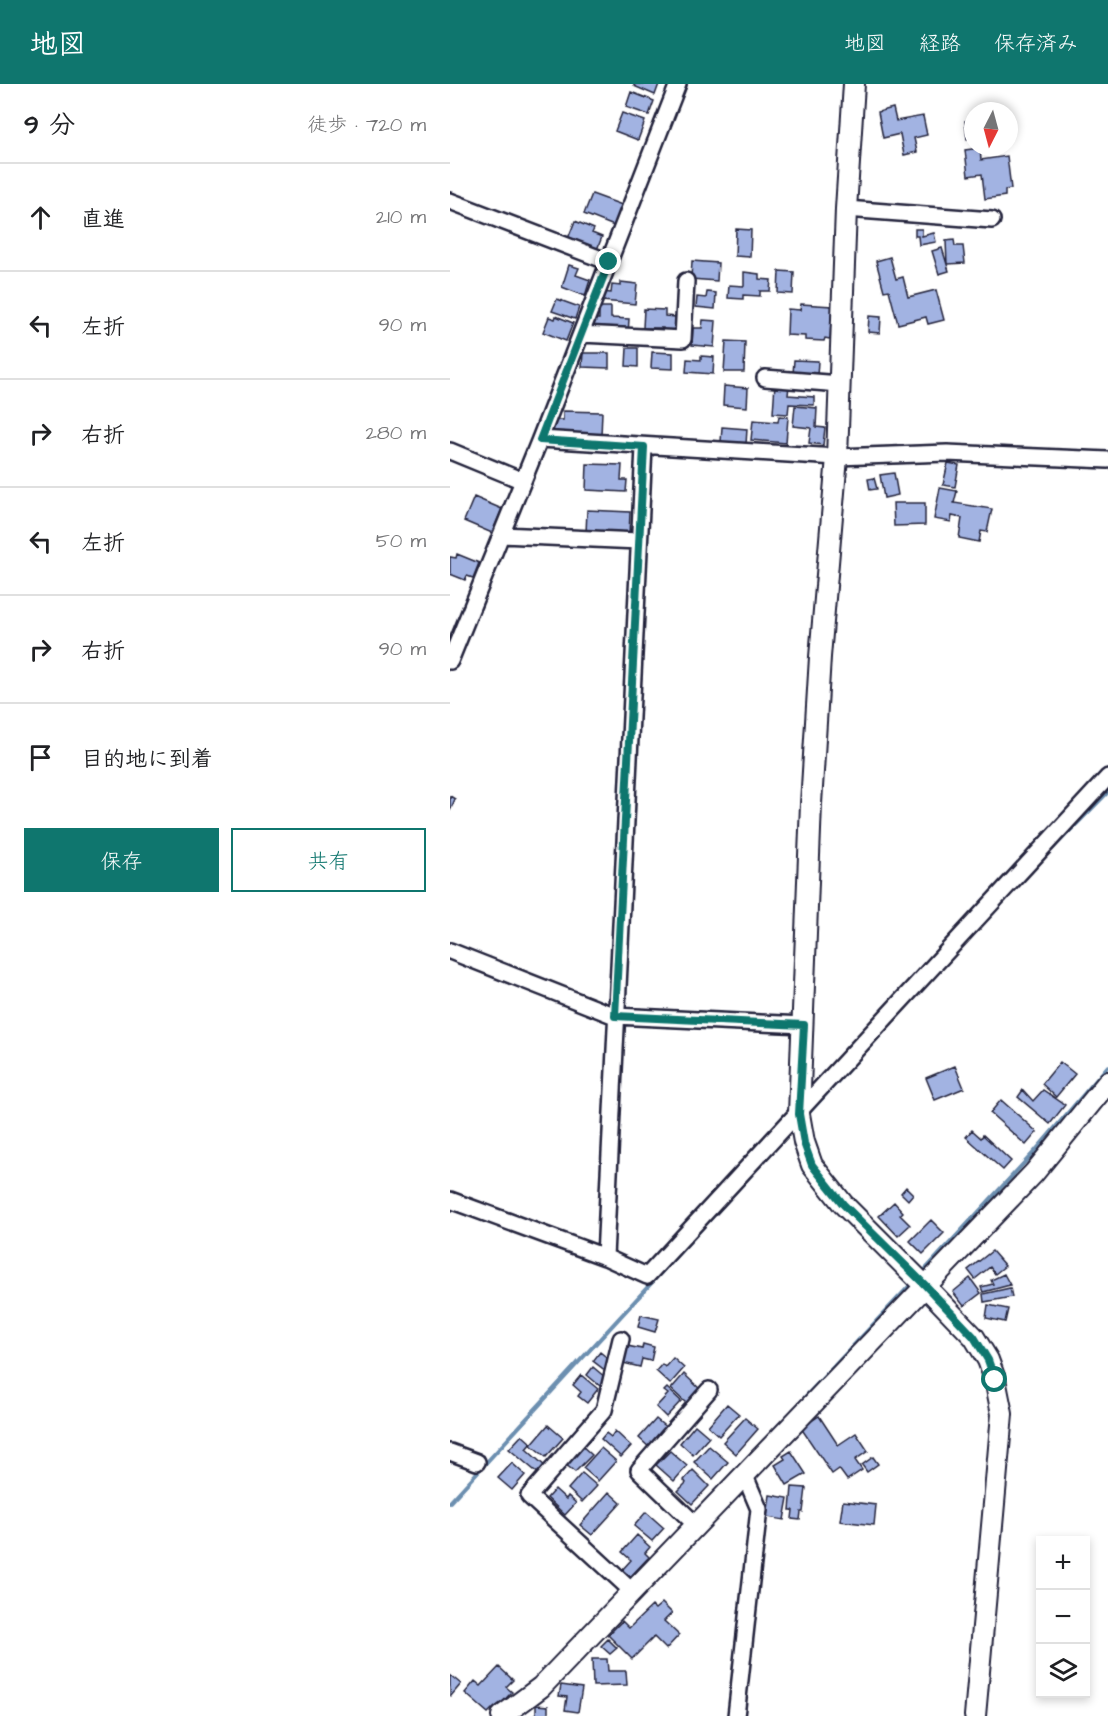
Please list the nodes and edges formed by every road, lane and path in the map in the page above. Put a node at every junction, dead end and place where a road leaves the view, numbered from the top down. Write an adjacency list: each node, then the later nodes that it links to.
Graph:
1 (678, 84): 6 (street)
2 (854, 84): 4 (street)
3 (450, 201): 6 (street)
4 (846, 209): 5 (street); 10 (street)
5 (992, 220)
6 (609, 262): 8 (street)
7 (686, 281): 8 (street)
8 (581, 333): 11 (street)
9 (765, 378): 10 (street)
10 (840, 384): 14 (street)
11 (540, 440): 12 (street); 16 (street)
12 (644, 447): 14 (street); 18 (street)
13 (450, 451): 16 (street)
14 (837, 457): 15 (street); 23 (street)
15 (1108, 460)
16 (523, 482): 17 (street)
17 (501, 535): 18 (street); 19 (street)
18 (639, 541): 22 (street)
19 (450, 661)
20 (1108, 777): 25 (street)
21 (450, 951): 22 (street)
22 (615, 1016): 23 (street); 27 (street)
23 (804, 1025): 25 (street)
24 (1108, 1082): 28 (street)
25 (799, 1114): 27 (street); 28 (street)
26 (450, 1200): 27 (street)
27 (605, 1257)
28 (926, 1286): 33 (street); 38 (street)
29 (621, 1339): 35 (street)
30 (709, 1390): 34 (street)
31 (450, 1452): 32 (street)
32 (477, 1462)
33 (745, 1476): 34 (street); 37 (street)
34 (697, 1526): 35 (street)
35 (633, 1592): 36 (street)
36 (502, 1716)
37 (736, 1716)
38 (975, 1716)

